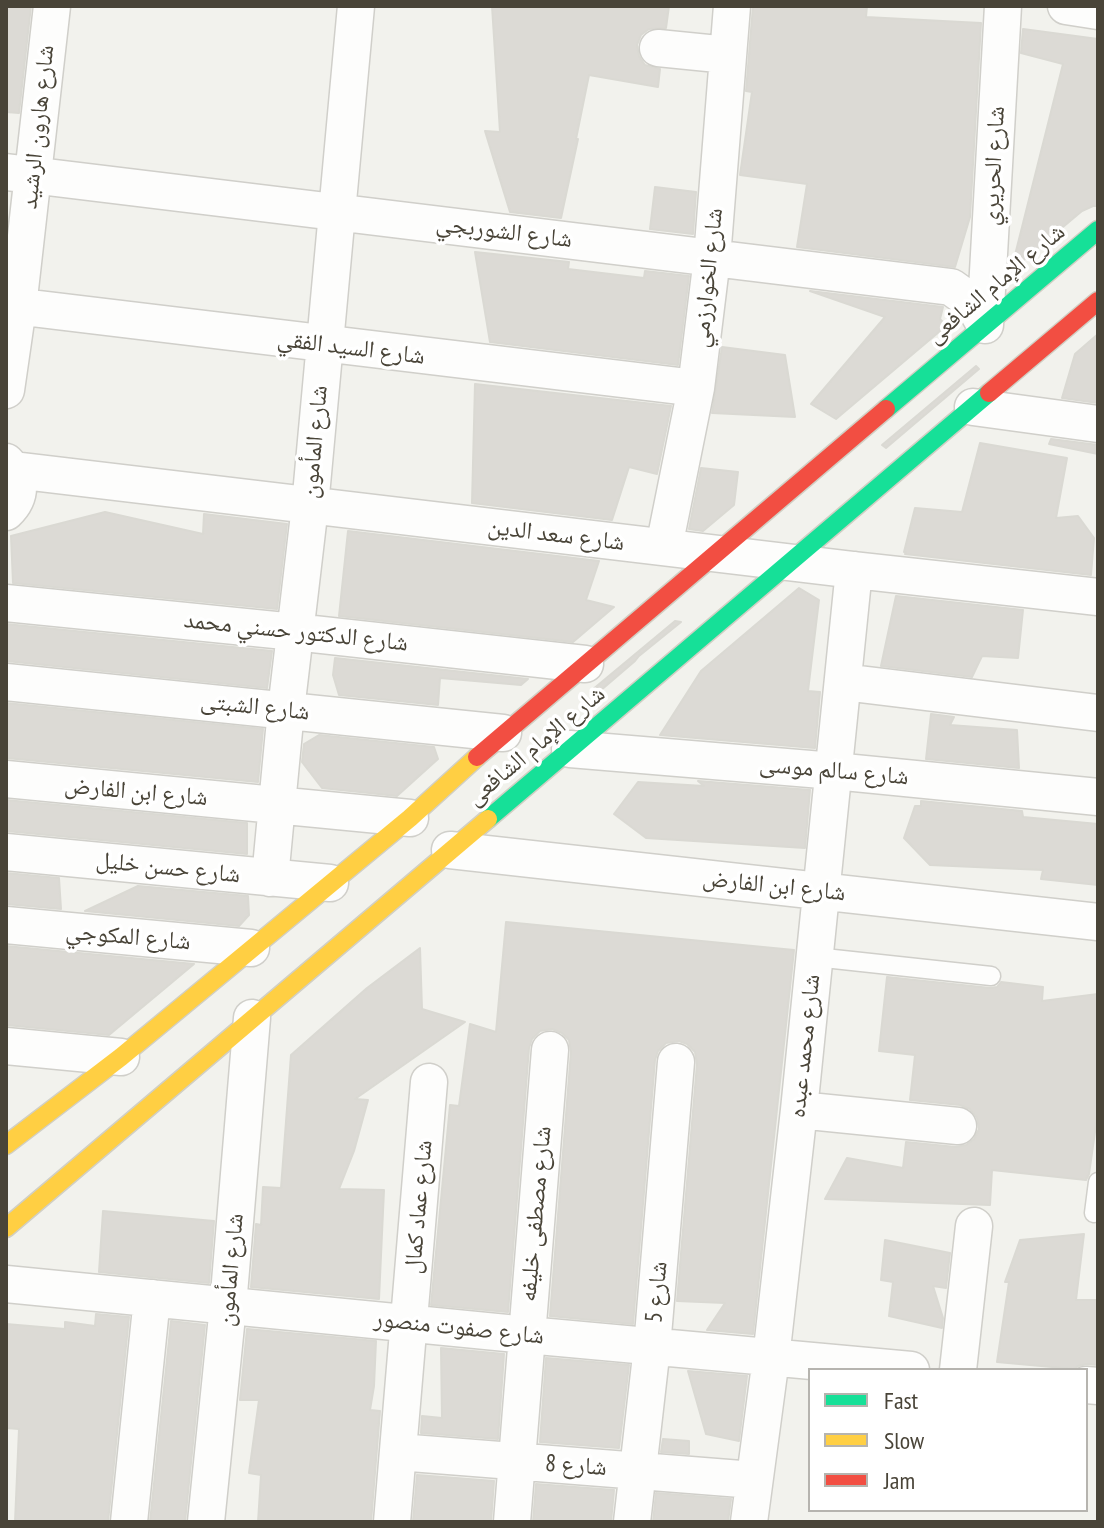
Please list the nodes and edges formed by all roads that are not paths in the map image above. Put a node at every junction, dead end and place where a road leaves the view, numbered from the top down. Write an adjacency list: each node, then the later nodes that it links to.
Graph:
1 (52, 6): 9 (street, شارع هارون الرشيد)
2 (356, 6): 10 (street, شارع المأمون)
3 (732, 6): 8 (street, شارع الخوارزمي)
4 (1003, 6): 15 (street, شارع الحريري)
5 (1066, 6): 6 (street)
6 (1098, 11)
7 (658, 48): 8 (street)
8 (728, 55): 12 (street, شارع الخوارزمي)
9 (19, 174): 10 (street, شارع الشوربجي); 14 (street, شارع هارون الرشيد)
10 (336, 212): 12 (street, شارع الشوربجي); 16 (street, شارع المأمون)
11 (1098, 230): 15 (main road, شارع الإمام الشافعى)
12 (712, 258): 15 (street, شارع الشوربجي); 17 (street, شارع الخوارزمي)
13 (1098, 301): 19 (main road, شارع الإمام الشافعى)
14 (12, 306): 16 (street, شارع السيد الفقي); 18 (street, شارع هارون الرشيد)
15 (985, 325): 25 (main road, شارع الإمام الشافعى)
16 (324, 345): 17 (street, شارع السيد الفقي); 22 (street, شارع المأمون)
17 (696, 388): 24 (street, شارع الخوارزمي)
18 (6, 390)
19 (973, 407): 20 (street); 26 (main road, شارع الإمام الشافعى)
20 (1098, 424)
21 (10, 466): 22 (street, شارع سعد الدين); 23 (street)
22 (310, 506): 24 (street, شارع سعد الدين); 30 (street, شارع المأمون)
23 (6, 512)
24 (664, 547): 25 (street, شارع سعد الدين)
25 (715, 554): 26 (street, شارع سعد الدين); 31 (main road, شارع الإمام الشافعى)
26 (790, 562): 27 (street, شارع سعد الدين); 37 (main road, شارع الإمام الشافعى)
27 (854, 570): 28 (street, شارع سعد الدين); 33 (street, شارع محمد عبده)
28 (1098, 597)
29 (6, 603): 30 (street, شارع الدكتور حسني محمد)
30 (295, 632): 31 (street, شارع الدكتور حسني محمد); 34 (street, شارع المأمون)
31 (585, 664): 36 (main road, شارع الإمام الشافعى)
32 (6, 682): 34 (street, شارع الشبتى)
33 (843, 682): 35 (street); 38 (street, شارع محمد عبده)
34 (286, 710): 36 (street, شارع الشبتى); 41 (street, شارع المأمون)
35 (1098, 713)
36 (503, 733): 42 (main road, شارع الإمام الشافعى)
37 (570, 749): 38 (street, شارع سالم موسى); 43 (main road, شارع الإمام الشافعى)
38 (834, 771): 40 (street, شارع سالم موسى); 47 (street, شارع محمد عبده)
39 (6, 779): 41 (street, شارع ابن الفارض)
40 (1098, 797)
41 (278, 805): 42 (street, شارع ابن الفارض); 45 (street, شارع المأمون)
42 (410, 818): 46 (main road, شارع الإمام الشافعى)
43 (450, 850): 47 (street, شارع ابن الفارض); 53 (main road, شارع الإمام الشافعى)
44 (6, 852): 45 (street, شارع حسن خليل)
45 (270, 878): 46 (street, شارع حسن خليل)
46 (330, 883): 50 (main road, شارع الإمام الشافعى)
47 (822, 891): 48 (street, شارع ابن الفارض); 51 (street, شارع محمد عبده)
48 (1098, 922)
49 (6, 925): 50 (street, شارع المكوجي)
50 (251, 948): 56 (main road, شارع الإمام الشافعى)
51 (815, 957): 52 (lane); 59 (street, شارع محمد عبده)
52 (991, 976)
53 (252, 1018): 65 (main road, شارع الإمام الشافعى); 68 (street, شارع المأمون)
54 (6, 1046): 56 (street)
55 (550, 1050): 70 (street, شارع مصطفى خليفه)
56 (121, 1057): 61 (main road, شارع الإمام الشافعى)
57 (676, 1062): 71 (street, شارع 5)
58 (429, 1082): 69 (street, شارع عماد كمال)
59 (799, 1110): 60 (street); 72 (street, شارع محمد عبده)
60 (958, 1126)
61 (6, 1145)
62 (1098, 1182): 63 (lane)
63 (1094, 1213)
64 (974, 1226): 74 (street)
65 (6, 1228)
66 (6, 1284): 67 (street, شارع صفوت منصور)
67 (152, 1298): 68 (street, شارع صفوت منصور); 79 (street)
68 (228, 1306): 69 (street, شارع صفوت منصور); 80 (street, شارع المأمون)
69 (409, 1323): 70 (street, شارع صفوت منصور); 75 (street, شارع عماد كمال)
70 (527, 1335): 71 (street, شارع صفوت منصور); 76 (street, شارع مصطفى خليفه)
71 (652, 1347): 72 (street, شارع صفوت منصور); 77 (street, شارع 5)
72 (771, 1358): 73 (street, شارع صفوت منصور); 78 (street, شارع محمد عبده)
73 (888, 1368)
74 (958, 1368)
75 (398, 1452): 76 (street, شارع 8); 81 (street, شارع عماد كمال)
76 (516, 1461): 77 (street, شارع 8); 82 (street, شارع مصطفى خليفه)
77 (638, 1471): 78 (street, شارع 8); 83 (street, شارع 5)
78 (754, 1480): 84 (street, شارع محمد عبده)
79 (129, 1522)
80 (206, 1522)
81 (392, 1522)
82 (512, 1522)
83 (632, 1522)
84 (749, 1522)

